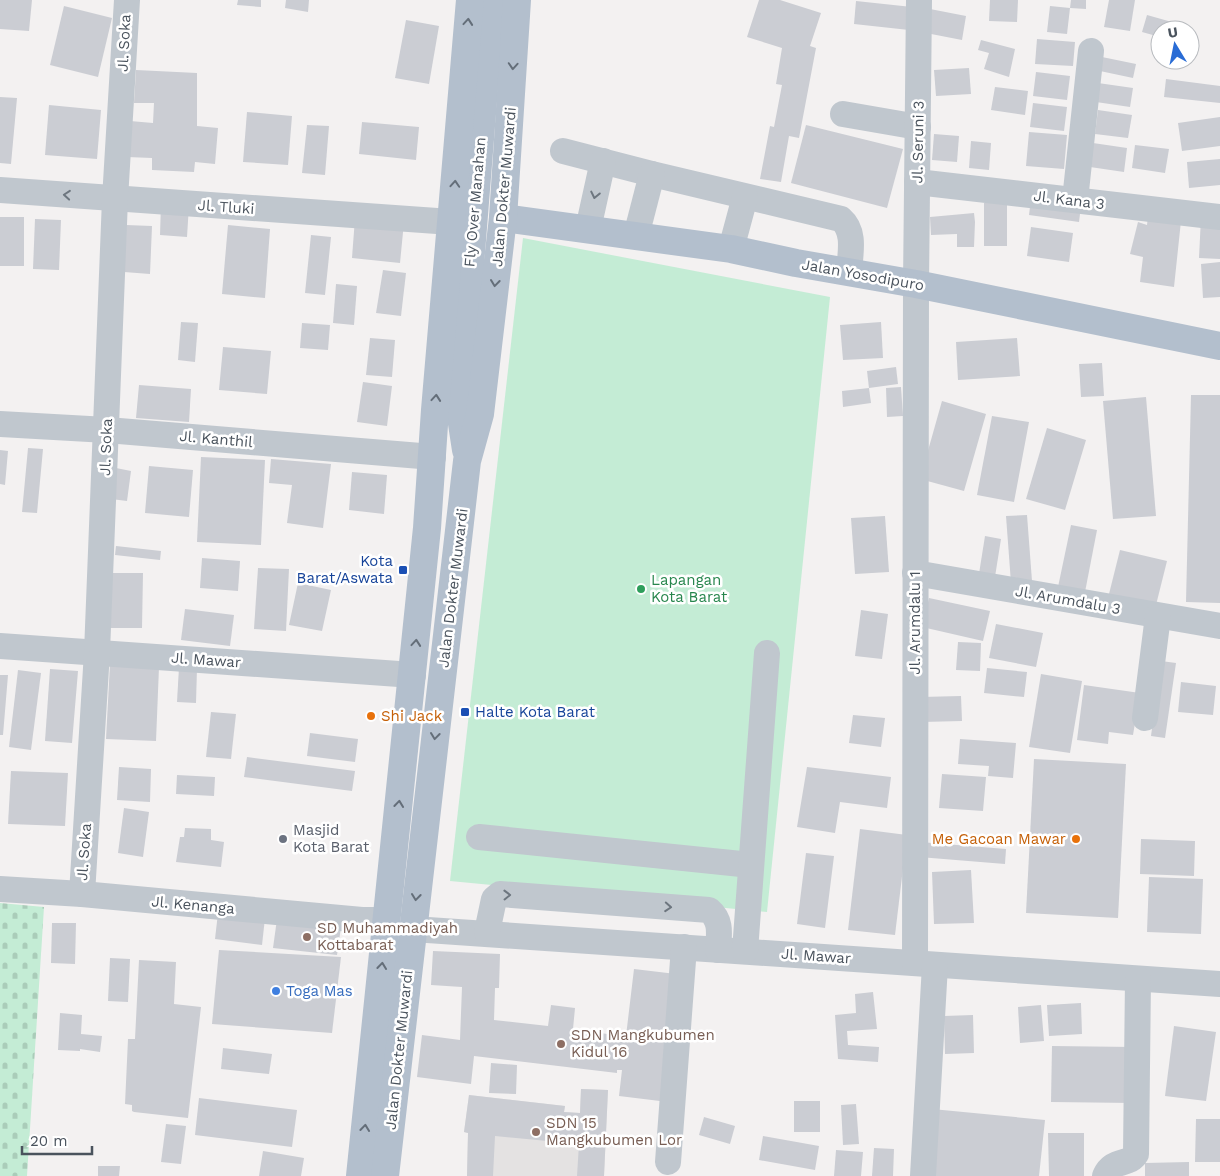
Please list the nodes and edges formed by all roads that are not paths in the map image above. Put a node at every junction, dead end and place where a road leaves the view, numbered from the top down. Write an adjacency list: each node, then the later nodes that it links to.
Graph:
1 (127, 0): 15 (street, Jl. Soka)
2 (470, 0): 19 (main road, Jalan Dokter Muwardi, one-way to 2)
3 (491, 0): 26 (main road, Fly Over Manahan)
4 (518, 0): 18 (main road, Jalan Dokter Muwardi, one-way to 18)
5 (919, 0): 8 (street, Jl. Seruni 3)
6 (1090, 51): 16 (street)
7 (844, 114): 8 (street)
8 (918, 127): 12 (street, Jl. Seruni 3)
9 (563, 151): 10 (street)
10 (602, 161): 11 (street); 20 (street, one-way to 20)
11 (652, 174): 14 (street); 21 (street)
12 (918, 182): 16 (street, Jl. Kana 3); 24 (street, Jl. Seruni 3)
13 (0, 190): 15 (street, Jl. Tluki, one-way to 13)
14 (745, 196): 22 (street); 23 (street)
15 (115, 199): 19 (street, Jl. Tluki); 28 (street, Jl. Soka)
16 (1075, 200): 17 (street, Jl. Kana 3)
17 (1220, 217)
18 (503, 218): 20 (main road, Jalan Yosodipuro); 30 (main road, Jalan Dokter Muwardi, one-way to 30)
19 (451, 222): 29 (main road, Jalan Dokter Muwardi, one-way to 19)
20 (588, 229): 21 (main road, Jalan Yosodipuro)
21 (636, 236): 22 (main road, Jalan Yosodipuro)
22 (731, 248): 23 (main road, Jalan Yosodipuro)
23 (848, 272): 24 (main road, Jalan Yosodipuro)
24 (916, 284): 25 (main road, Jalan Yosodipuro); 31 (street, Jl. Arumdalu 1)
25 (1220, 346)
26 (459, 402): 29 (main road); 30 (main road)
27 (0, 424): 28 (street, Jl. Kanthil)
28 (107, 430): 29 (street, Jl. Kanthil); 35 (street, Jl. Soka)
29 (433, 452): 37 (main road, Jalan Dokter Muwardi, one-way to 29)
30 (467, 462): 44 (main road, Jalan Dokter Muwardi, one-way to 44)
31 (916, 573): 32 (street, Jl. Arumdalu 3); 49 (street, Jl. Arumdalu 1)
32 (1158, 616): 33 (street, Jl. Arumdalu 3); 38 (street)
33 (1220, 626)
34 (0, 646): 35 (street, Jl. Mawar)
35 (97, 652): 37 (street, Jl. Mawar); 42 (street, Jl. Soka)
36 (767, 653): 40 (street)
37 (412, 675): 43 (main road, Jalan Dokter Muwardi, one-way to 37)
38 (1145, 718)
39 (479, 837): 40 (street)
40 (752, 865): 48 (street)
41 (0, 889): 42 (street, Jl. Kenanga)
42 (82, 894): 43 (street, Jl. Kenanga)
43 (387, 920): 53 (main road, Jalan Dokter Muwardi, one-way to 43)
44 (413, 929): 45 (street, Jl. Mawar); 54 (main road, Jalan Dokter Muwardi)
45 (487, 932): 46 (street, Jl. Mawar); 47 (street, one-way to 47)
46 (684, 948): 47 (street, Jl. Mawar); 52 (street)
47 (718, 950): 48 (street, Jl. Mawar)
48 (745, 951): 49 (street, Jl. Mawar)
49 (925, 964): 50 (street, Jl. Mawar); 55 (street, Jl. Arumdalu 1)
50 (1138, 979): 51 (street, Jl. Mawar); 56 (street)
51 (1220, 984)
52 (668, 1162)
53 (360, 1176)
54 (385, 1176)
55 (923, 1176)
56 (1105, 1176)

